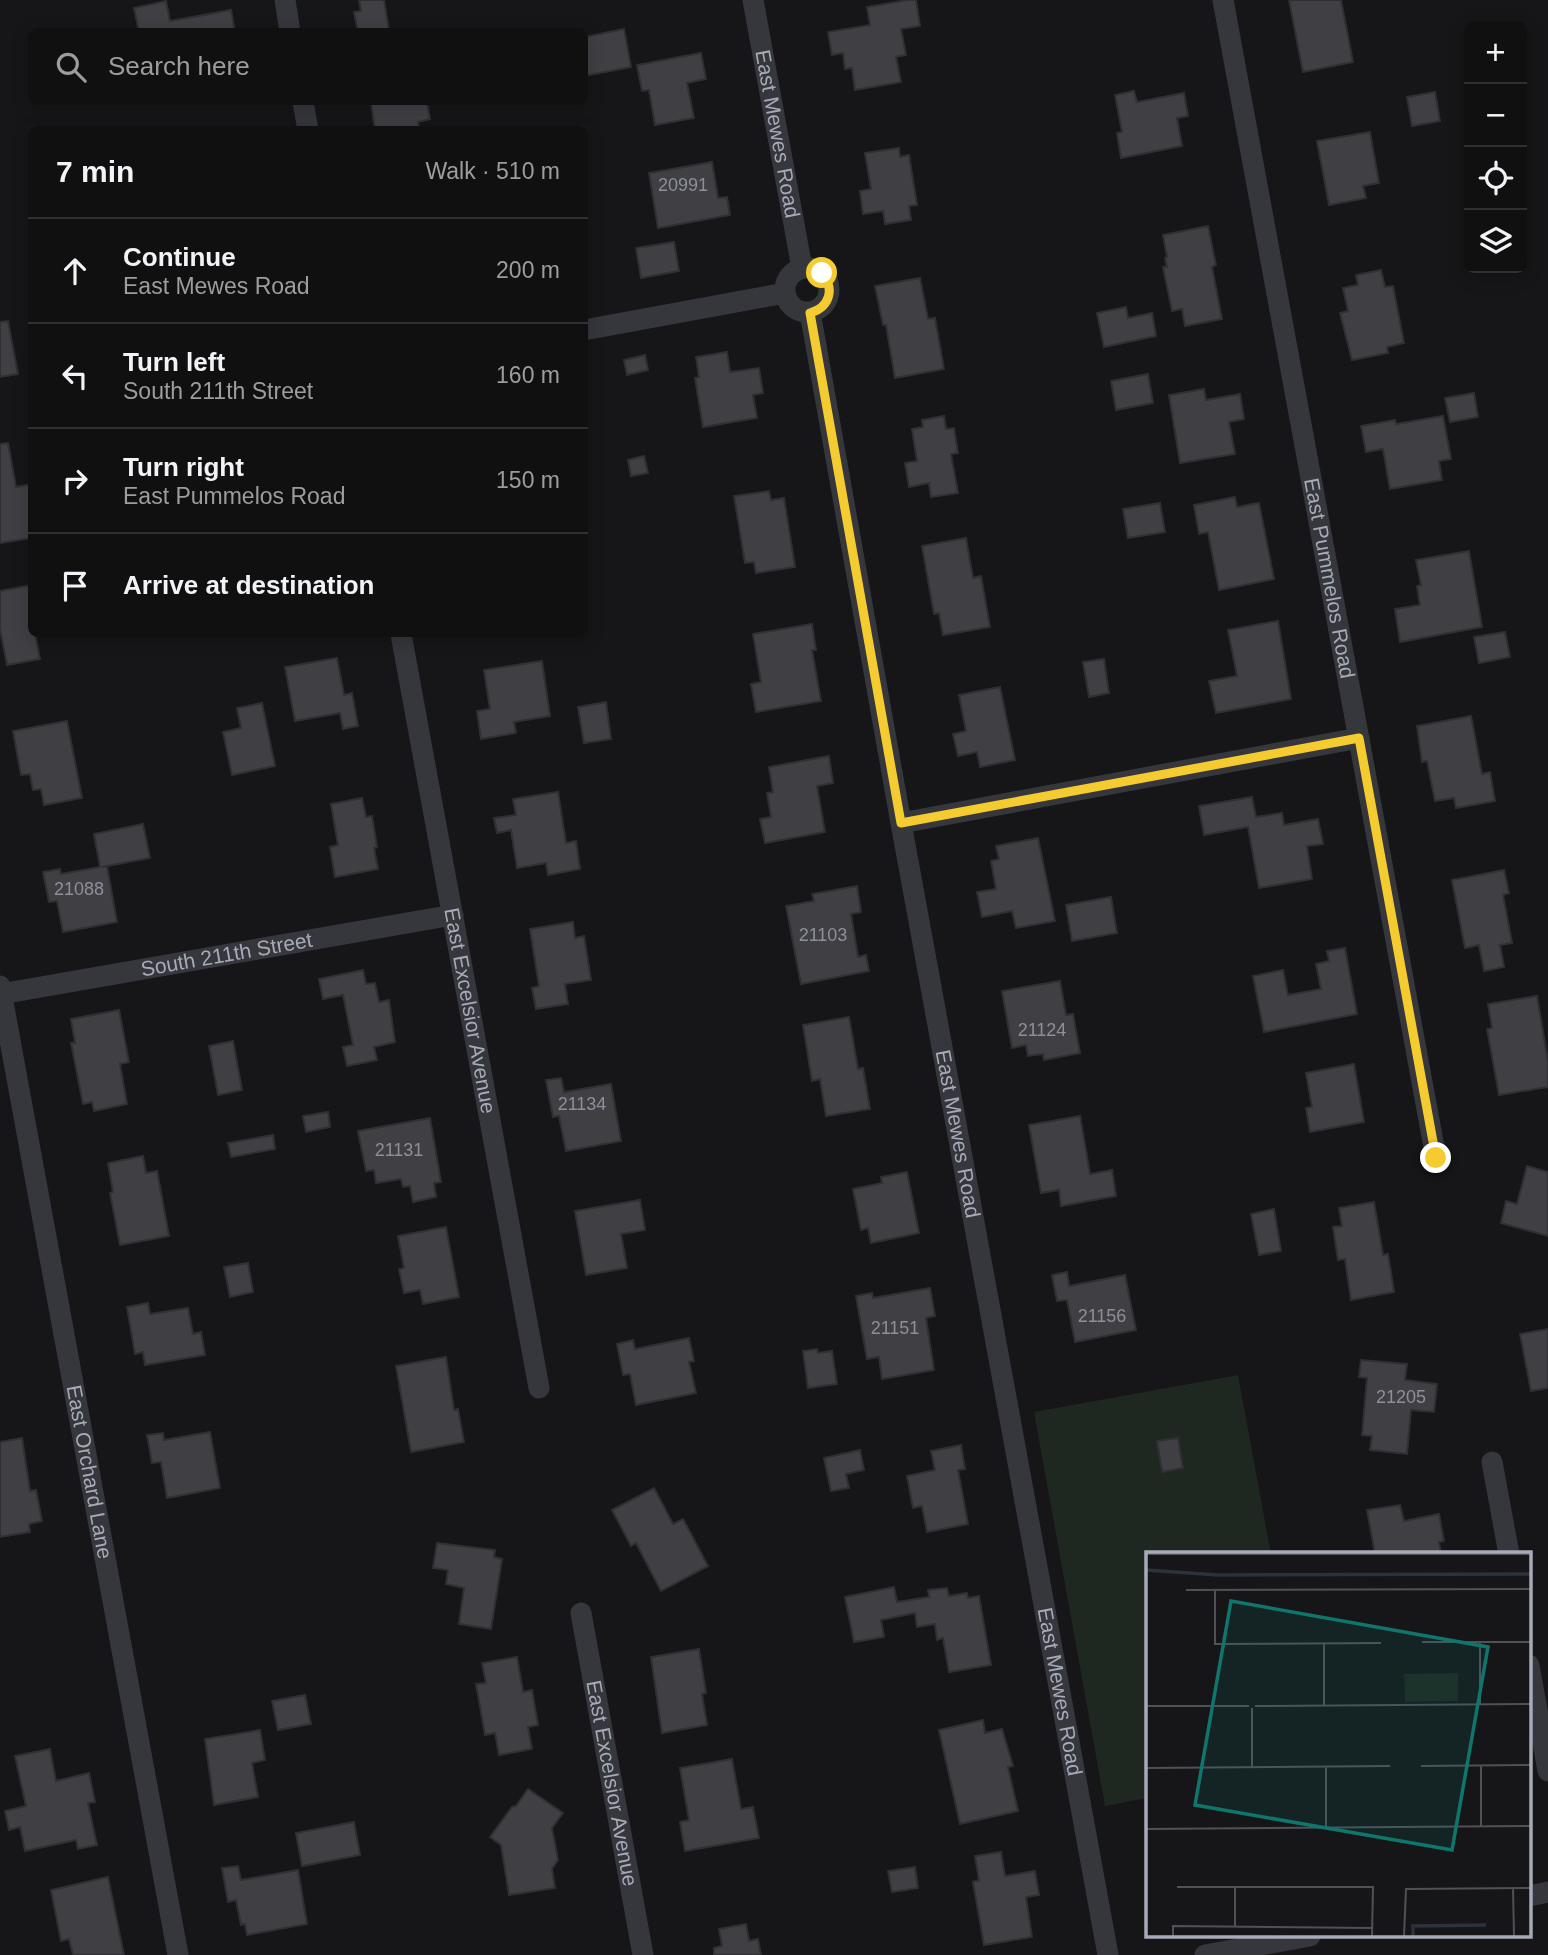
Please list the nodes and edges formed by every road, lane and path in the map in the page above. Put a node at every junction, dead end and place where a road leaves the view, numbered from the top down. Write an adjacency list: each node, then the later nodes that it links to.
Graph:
1 (285, 0): 4 (street)
2 (752, 0): 7 (street, East Mewes Road)
3 (1223, 0): 12 (street, East Pummelos Road)
4 (289, 28)
5 (304, 105): 6 (street)
6 (308, 126)
7 (802, 268): 8 (street); 9 (street)
8 (785, 293): 9 (street); 10 (street)
9 (810, 313): 13 (street, East Mewes Road)
10 (588, 329)
11 (402, 637): 14 (street, East Excelsior Avenue)
12 (1359, 738): 13 (street); 16 (street, East Pummelos Road)
13 (901, 823): 28 (street, East Mewes Road)
14 (453, 915): 15 (street, South 211th Street); 17 (street, East Excelsior Avenue)
15 (1, 990): 26 (street, East Orchard Lane)
16 (1436, 1158)
17 (539, 1388)
18 (1492, 1462): 19 (street)
19 (1509, 1552)
20 (581, 1613): 27 (street, East Excelsior Avenue)
21 (1530, 1671): 22 (street)
22 (1548, 1771)
23 (1548, 1892): 24 (street)
24 (1530, 1896)
25 (1299, 1938): 29 (street)
26 (178, 1955)
27 (643, 1955)
28 (1108, 1955)
29 (1205, 1955)

